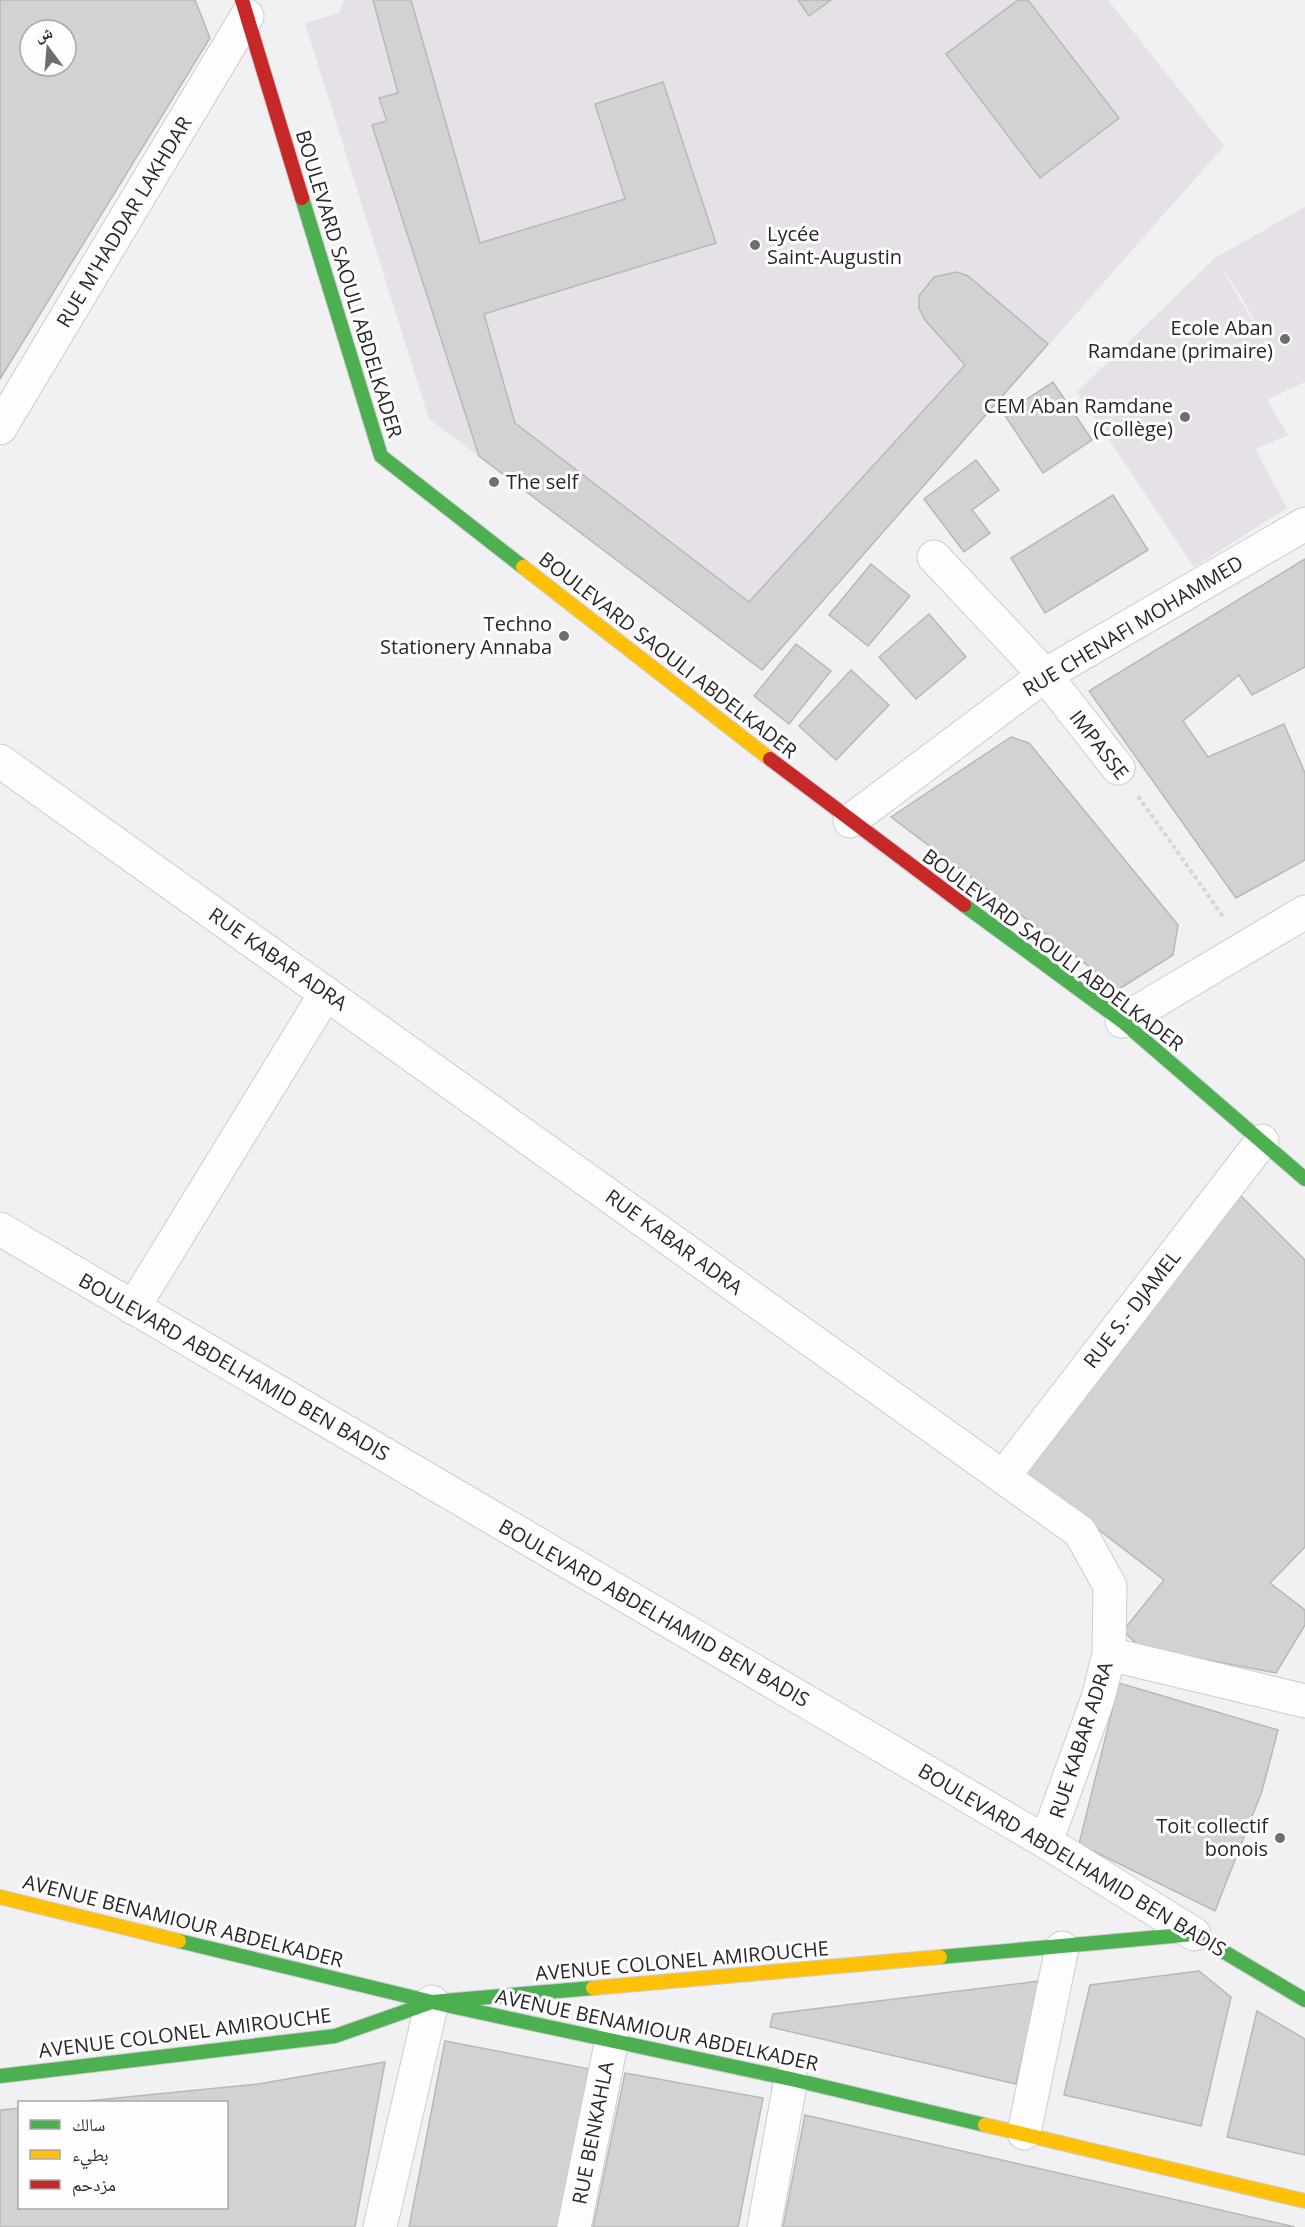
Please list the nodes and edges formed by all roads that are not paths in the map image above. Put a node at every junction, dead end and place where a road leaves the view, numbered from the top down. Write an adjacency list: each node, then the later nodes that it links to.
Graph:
1 (244, 8): 2 (street, RUE M'HADDAR LAKHDAR); 8 (main road, BOULEVARD SAOULI ABDELKADER)
2 (0, 428)
3 (1305, 524): 5 (street, RUE CHENAFI MOHAMMED)
4 (934, 557): 5 (street, IMPASSE)
5 (1045, 675): 7 (street, IMPASSE); 8 (street, RUE CHENAFI MOHAMMED)
6 (0, 761): 10 (street, RUE KABAR ADRA)
7 (1118, 768)
8 (850, 821): 11 (main road, BOULEVARD SAOULI ABDELKADER)
9 (1305, 912): 11 (street)
10 (326, 993): 15 (street); 16 (street, RUE KABAR ADRA)
11 (1122, 1021): 12 (main road, BOULEVARD SAOULI ABDELKADER)
12 (1262, 1141): 13 (main road, BOULEVARD SAOULI ABDELKADER); 16 (street, RUE S.- DJAMEL)
13 (1305, 1179)
14 (0, 1229): 15 (street, BOULEVARD ABDELHAMID BEN BADIS)
15 (133, 1308): 19 (street, BOULEVARD ABDELHAMID BEN BADIS)
16 (1003, 1477): 17 (street, RUE KABAR ADRA)
17 (1109, 1654): 18 (street); 19 (street, RUE KABAR ADRA)
18 (1305, 1701)
19 (1046, 1842): 21 (street, BOULEVARD ABDELHAMID BEN BADIS)
20 (0, 1897): 24 (main road, AVENUE BENAMIOUR ABDELKADER)
21 (1194, 1934): 22 (main road, AVENUE COLONEL AMIROUCHE); 23 (main road, BOULEVARD ABDELHAMID BEN BADIS)
22 (1062, 1948): 24 (main road, AVENUE COLONEL AMIROUCHE); 28 (street)
23 (1305, 2000)
24 (432, 2002): 25 (main road, AVENUE BENAMIOUR ABDELKADER); 26 (main road, AVENUE COLONEL AMIROUCHE); 30 (street)
25 (612, 2039): 27 (main road, AVENUE BENAMIOUR ABDELKADER); 31 (street, RUE BENKAHLA)
26 (0, 2076)
27 (791, 2079): 28 (main road, AVENUE BENAMIOUR ABDELKADER); 32 (street)
28 (1023, 2133): 29 (main road, AVENUE BENAMIOUR ABDELKADER)
29 (1305, 2201)
30 (380, 2227)
31 (574, 2227)
32 (764, 2227)

